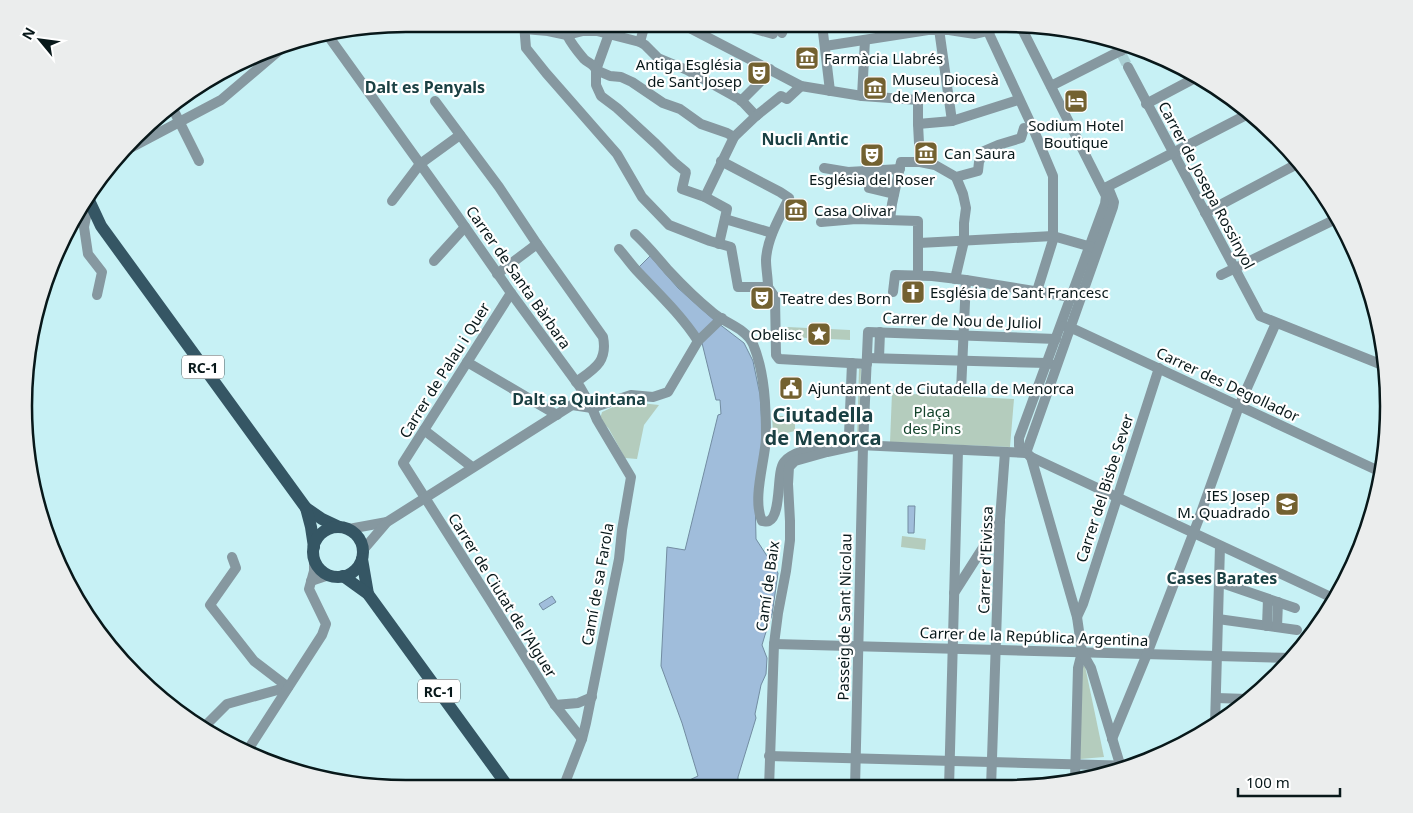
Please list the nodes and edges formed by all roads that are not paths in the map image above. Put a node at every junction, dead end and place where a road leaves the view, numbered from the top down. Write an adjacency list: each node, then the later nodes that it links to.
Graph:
1 (525, 32): 79 (street)
2 (553, 32): 17 (street)
3 (579, 32): 17 (street)
4 (605, 32): 16 (street)
5 (643, 32): 21 (street)
6 (698, 32): 27 (street)
7 (823, 32): 22 (street)
8 (893, 32): 18 (street)
9 (916, 32): 18 (street)
10 (939, 32): 43 (street)
11 (960, 32): 12 (street)
12 (978, 32)
13 (989, 32): 36 (street)
14 (1024, 33): 31 (street)
15 (1030, 33): 31 (street)
16 (609, 34): 21 (street); 28 (street)
17 (567, 35): 28 (street)
18 (893, 35): 20 (street)
19 (332, 40): 53 (street, Carrer de Santa Bàrbara)
20 (865, 40): 22 (street); 34 (street)
21 (640, 42): 37 (street)
22 (825, 46): 33 (street)
23 (1120, 50): 31 (street)
24 (271, 58): 29 (street)
25 (1128, 67): 38 (street, Carrer de Josepa Rossinyol)
26 (247, 68): 29 (street)
27 (770, 69): 32 (street); 37 (street)
28 (596, 70): 47 (street); 61 (street)
29 (252, 74): 42 (street)
30 (1190, 81): 38 (street)
31 (1054, 85): 59 (street)
32 (801, 86): 33 (street); 40 (street)
33 (830, 90): 34 (street)
34 (862, 96): 44 (street)
35 (435, 100): 46 (street)
36 (1018, 100): 43 (street); 75 (street)
37 (741, 101): 40 (street)
38 (1146, 104): 49 (street, Carrer de Josepa Rossinyol)
39 (175, 113): 42 (street)
40 (756, 116): 47 (street)
41 (1243, 117): 49 (street)
42 (180, 121): 48 (street); 50 (street)
43 (952, 121): 44 (street)
44 (918, 124): 52 (street)
45 (1024, 128): 58 (street)
46 (460, 135): 53 (street); 78 (street)
47 (734, 137): 51 (street)
48 (143, 141)
49 (1173, 152): 59 (street); 66 (street, Carrer de Josepa Rossinyol)
50 (199, 161)
51 (721, 161): 61 (street); 73 (street)
52 (920, 162): 56 (street); 58 (street)
53 (420, 164): 62 (street); 72 (street, Carrer de Santa Bàrbara)
54 (1293, 166): 66 (street)
55 (824, 168): 57 (street)
56 (900, 169): 57 (street); 60 (street)
57 (870, 170): 60 (street)
58 (956, 176): 76 (street)
59 (1107, 191): 80 (street)
60 (894, 194): 68 (street)
61 (705, 197): 65 (street)
62 (392, 201)
63 (92, 205): 71 (main road, RC-1)
64 (87, 213): 71 (main road, RC-1)
65 (726, 214): 73 (street); 79 (street)
66 (1206, 214): 83 (street, Carrer de Josepa Rossinyol)
67 (84, 217): 92 (street)
68 (890, 220): 69 (street); 77 (street)
69 (821, 222)
70 (1331, 222): 83 (street)
71 (102, 226): 126 (main road, RC-1)
72 (465, 227): 82 (street); 84 (street, Carrer de Santa Bàrbara)
73 (772, 233): 88 (street)
74 (635, 234): 94 (street)
75 (1054, 236): 76 (street); 80 (street); 89 (street)
76 (964, 241): 77 (street); 87 (street)
77 (918, 243): 86 (street)
78 (537, 244): 84 (street); 109 (street)
79 (719, 244): 88 (street)
80 (1094, 248): 93 (street)
81 (619, 249): 100 (street)
82 (434, 261)
83 (1234, 269): 85 (street); 95 (street, Carrer de Josepa Rossinyol)
84 (497, 274): 91 (street, Carrer de Santa Bàrbara)
85 (1221, 275)
86 (918, 276): 87 (street); 90 (street)
87 (960, 280): 89 (street); 98 (street)
88 (768, 287): 106 (street)
89 (1037, 291): 93 (street)
90 (893, 292)
91 (511, 293): 104 (street, Carrer de Palau i Quer); 109 (street, Carrer de Santa Bàrbara)
92 (97, 295)
93 (1076, 298): 96 (street)
94 (719, 321): 100 (street); 106 (street)
95 (1276, 322): 105 (street); 112 (street)
96 (1065, 326): 99 (street); 107 (street); 108 (street, Carrer des Degollador)
97 (880, 332): 98 (street, Carrer de Nou de Juliol); 101 (street); 102 (street, Carrer de Nou de Juliol)
98 (963, 335): 99 (street, Carrer de Nou de Juliol); 103 (street)
99 (1056, 339): 107 (street)
100 (699, 340): 113 (street)
101 (879, 358): 102 (street); 103 (street)
102 (867, 361): 106 (street); 116 (street)
103 (962, 361): 107 (street); 110 (street)
104 (467, 362): 114 (street); 115 (street, Carrer de Palau i Quer)
105 (1378, 363)
106 (852, 364)
107 (1051, 365): 119 (street)
108 (1159, 368): 112 (street, Carrer des Degollador); 125 (street, Carrer del Bisbe Sever)
109 (578, 385): 111 (street); 113 (street, Carrer de Santa Bàrbara)
110 (961, 391)
111 (572, 404): 113 (street); 114 (street)
112 (1239, 406): 122 (street, Carrer des Degollador); 130 (street)
113 (592, 408): 123 (street, Carrer de Santa Bàrbara)
114 (557, 414): 121 (street)
115 (424, 430): 120 (street, Carrer de Palau i Quer); 121 (street)
116 (863, 446): 117 (street); 149 (street, Camí de Baix); 150 (street, Passeig de Sant Nicolau)
117 (958, 450): 118 (street); 140 (street)
118 (1005, 452): 119 (street); 127 (street, Carrer d'Eivissa)
119 (1028, 455): 125 (street); 145 (street)
120 (403, 464): 124 (street, Carrer de Ciutat de l'Alguer)
121 (472, 467): 124 (street)
122 (1375, 469)
123 (631, 477): 158 (street, Camí de sa Farola)
124 (425, 498): 128 (street); 161 (street, Carrer de Ciutat de l'Alguer)
125 (1117, 498): 130 (street); 145 (street, Carrer del Bisbe Sever)
126 (306, 508): 129 (main road, RC-1); 132 (main road, RC-1)
127 (1000, 520): 140 (street); 152 (street, Carrer d'Eivissa)
128 (387, 522): 129 (street); 133 (street)
129 (344, 528): 132 (main road); 133 (main road, RC-1)
130 (1193, 534): 131 (street); 154 (street)
131 (1220, 546): 138 (street); 141 (street)
132 (314, 553): 135 (main road); 137 (street)
133 (363, 555): 136 (main road); 139 (main road, RC-1)
134 (232, 557): 157 (street)
135 (329, 575): 136 (main road); 137 (street)
136 (343, 576): 139 (main road, RC-1)
137 (311, 581): 157 (street)
138 (1219, 582): 142 (street); 146 (street)
139 (368, 594): 175 (main road, RC-1)
140 (954, 594): 151 (street)
141 (1329, 596)
142 (1268, 598): 143 (street); 147 (street)
143 (1278, 602): 144 (street); 147 (street)
144 (1295, 608)
145 (1077, 616): 153 (street)
146 (1218, 619): 147 (street); 155 (street)
147 (1268, 626): 148 (street)
148 (1297, 630)
149 (774, 644): 150 (street, Carrer de la República Argentina); 167 (street, Camí de Baix)
150 (859, 646): 151 (street, Carrer de la República Argentina); 168 (street, Passeig de Sant Nicolau)
151 (952, 649): 152 (street, Carrer de la República Argentina); 169 (street)
152 (997, 650): 153 (street, Carrer de la República Argentina); 170 (street, Carrer d'Eivissa)
153 (1082, 652): 154 (street, Carrer de la República Argentina); 165 (street); 172 (street)
154 (1147, 654): 155 (street, Carrer de la República Argentina); 165 (street)
155 (1217, 656): 156 (street, Carrer de la República Argentina); 159 (street)
156 (1284, 658)
157 (288, 687): 163 (street); 166 (street)
158 (592, 697): 161 (street); 164 (street, Camí de sa Farola)
159 (1216, 698): 160 (street); 162 (street)
160 (1239, 699)
161 (555, 705): 164 (street, Carrer de Ciutat de l'Alguer)
162 (1215, 716)
163 (208, 723)
164 (582, 740): 176 (street, Camí de sa Farola)
165 (1112, 740): 171 (street)
166 (250, 746)
167 (769, 756): 168 (street); 177 (street, Camí de Baix)
168 (856, 759): 169 (street); 178 (street, Passeig de Sant Nicolau)
169 (949, 761): 170 (street); 179 (street)
170 (992, 763): 172 (street); 180 (street, Carrer d'Eivissa)
171 (1119, 763)
172 (1075, 765): 173 (street); 174 (street)
173 (1106, 767)
174 (1074, 774)
175 (503, 780)
176 (566, 780)
177 (769, 780)
178 (855, 780)
179 (949, 780)
180 (991, 780)

